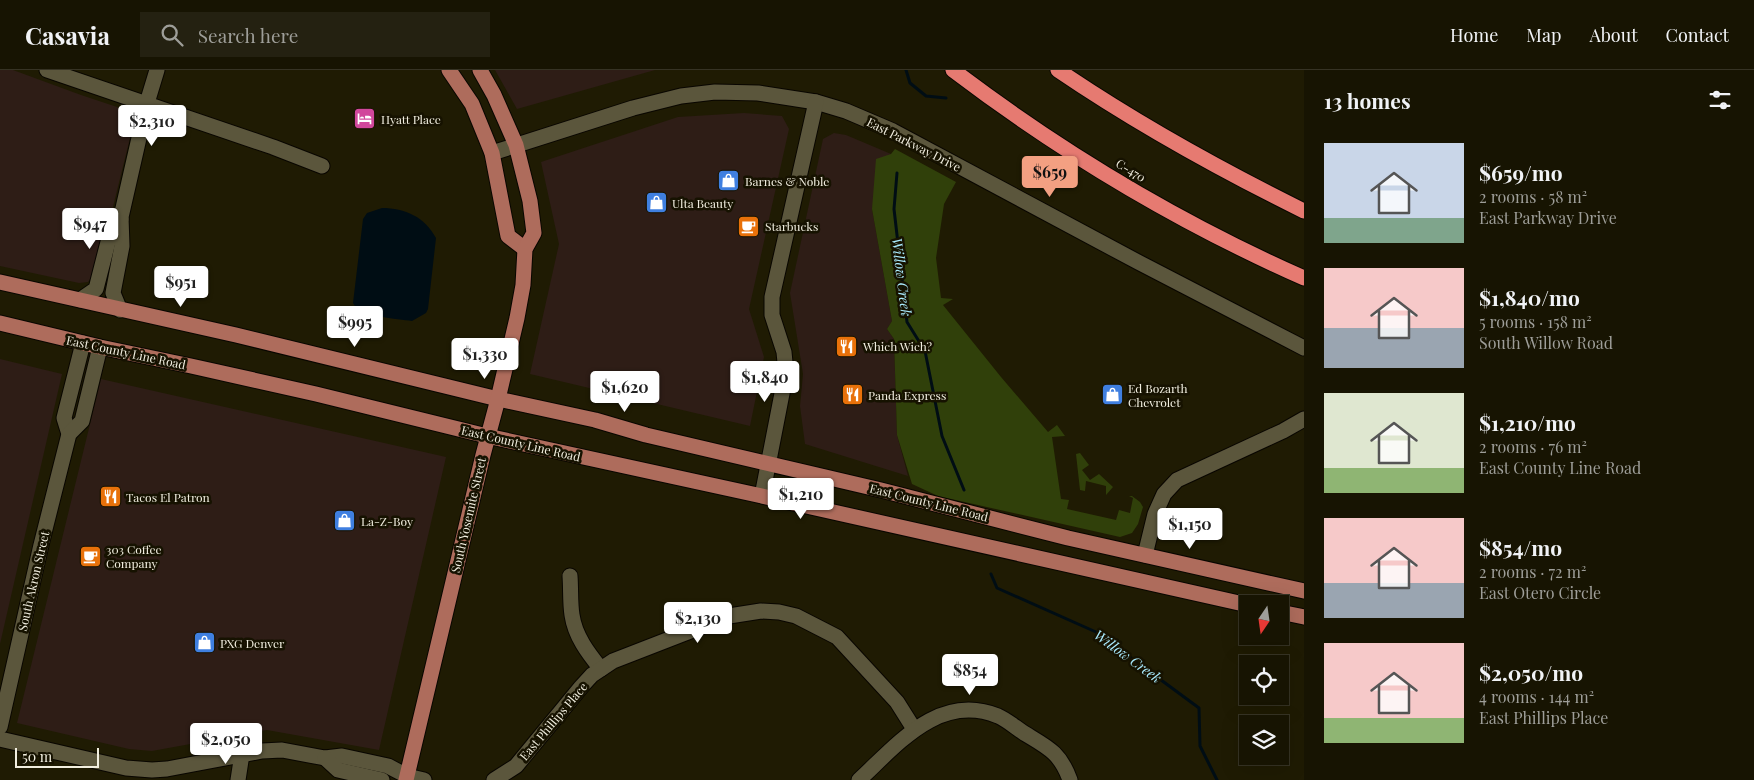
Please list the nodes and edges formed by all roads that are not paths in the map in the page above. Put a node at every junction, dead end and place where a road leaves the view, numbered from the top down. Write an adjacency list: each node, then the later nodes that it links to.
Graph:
1 (47, 70): 8 (street)
2 (157, 70): 8 (street)
3 (449, 70): 10 (main road)
4 (480, 70): 9 (main road, South Yosemite Street)
5 (953, 70): 15 (highway, C-470)
6 (1058, 70): 12 (highway)
7 (816, 102): 9 (street, East Parkway Drive); 22 (street, East Parkway Drive); 27 (street)
8 (146, 103): 11 (street); 13 (street)
9 (516, 145): 10 (street, East Parkway Drive); 14 (main road, South Yosemite Street)
10 (492, 153): 14 (main road)
11 (322, 166)
12 (1304, 211)
13 (121, 217): 17 (street); 18 (street)
14 (524, 249): 23 (main road, South Yosemite Street)
15 (1304, 278)
16 (0, 282): 17 (main road, East County Line Road)
17 (80, 300): 18 (main road, East County Line Road)
18 (120, 310): 23 (main road, East County Line Road)
19 (0, 323): 20 (main road, East County Line Road)
20 (84, 343): 21 (main road, East County Line Road); 25 (street, South Akron Street)
21 (100, 347): 25 (street, South Akron Street); 26 (main road, East County Line Road)
22 (1304, 348)
23 (498, 399): 26 (main road, South Yosemite Street); 27 (main road, East County Line Road)
24 (1304, 418): 29 (street)
25 (69, 434): 36 (street, South Akron Street)
26 (487, 436): 28 (main road, East County Line Road); 42 (main road, South Yosemite Street)
27 (768, 463): 28 (street); 29 (main road, East County Line Road)
28 (762, 496): 32 (main road, East County Line Road)
29 (1145, 556): 31 (main road, East County Line Road)
30 (570, 576): 35 (street)
31 (1304, 591)
32 (1239, 603)
33 (1289, 614): 34 (main road)
34 (1304, 617)
35 (601, 669): 37 (street, East Phillips Place); 46 (street, East Phillips Place)
36 (0, 727)
37 (914, 729): 47 (street); 48 (street)
38 (0, 739): 41 (street)
39 (242, 754): 40 (street); 41 (street); 43 (street)
40 (325, 758): 42 (street); 44 (street)
41 (145, 775)
42 (407, 778): 44 (street); 45 (street)
43 (238, 780)
44 (383, 780)
45 (424, 780)
46 (494, 780)
47 (859, 780)
48 (1070, 780)

